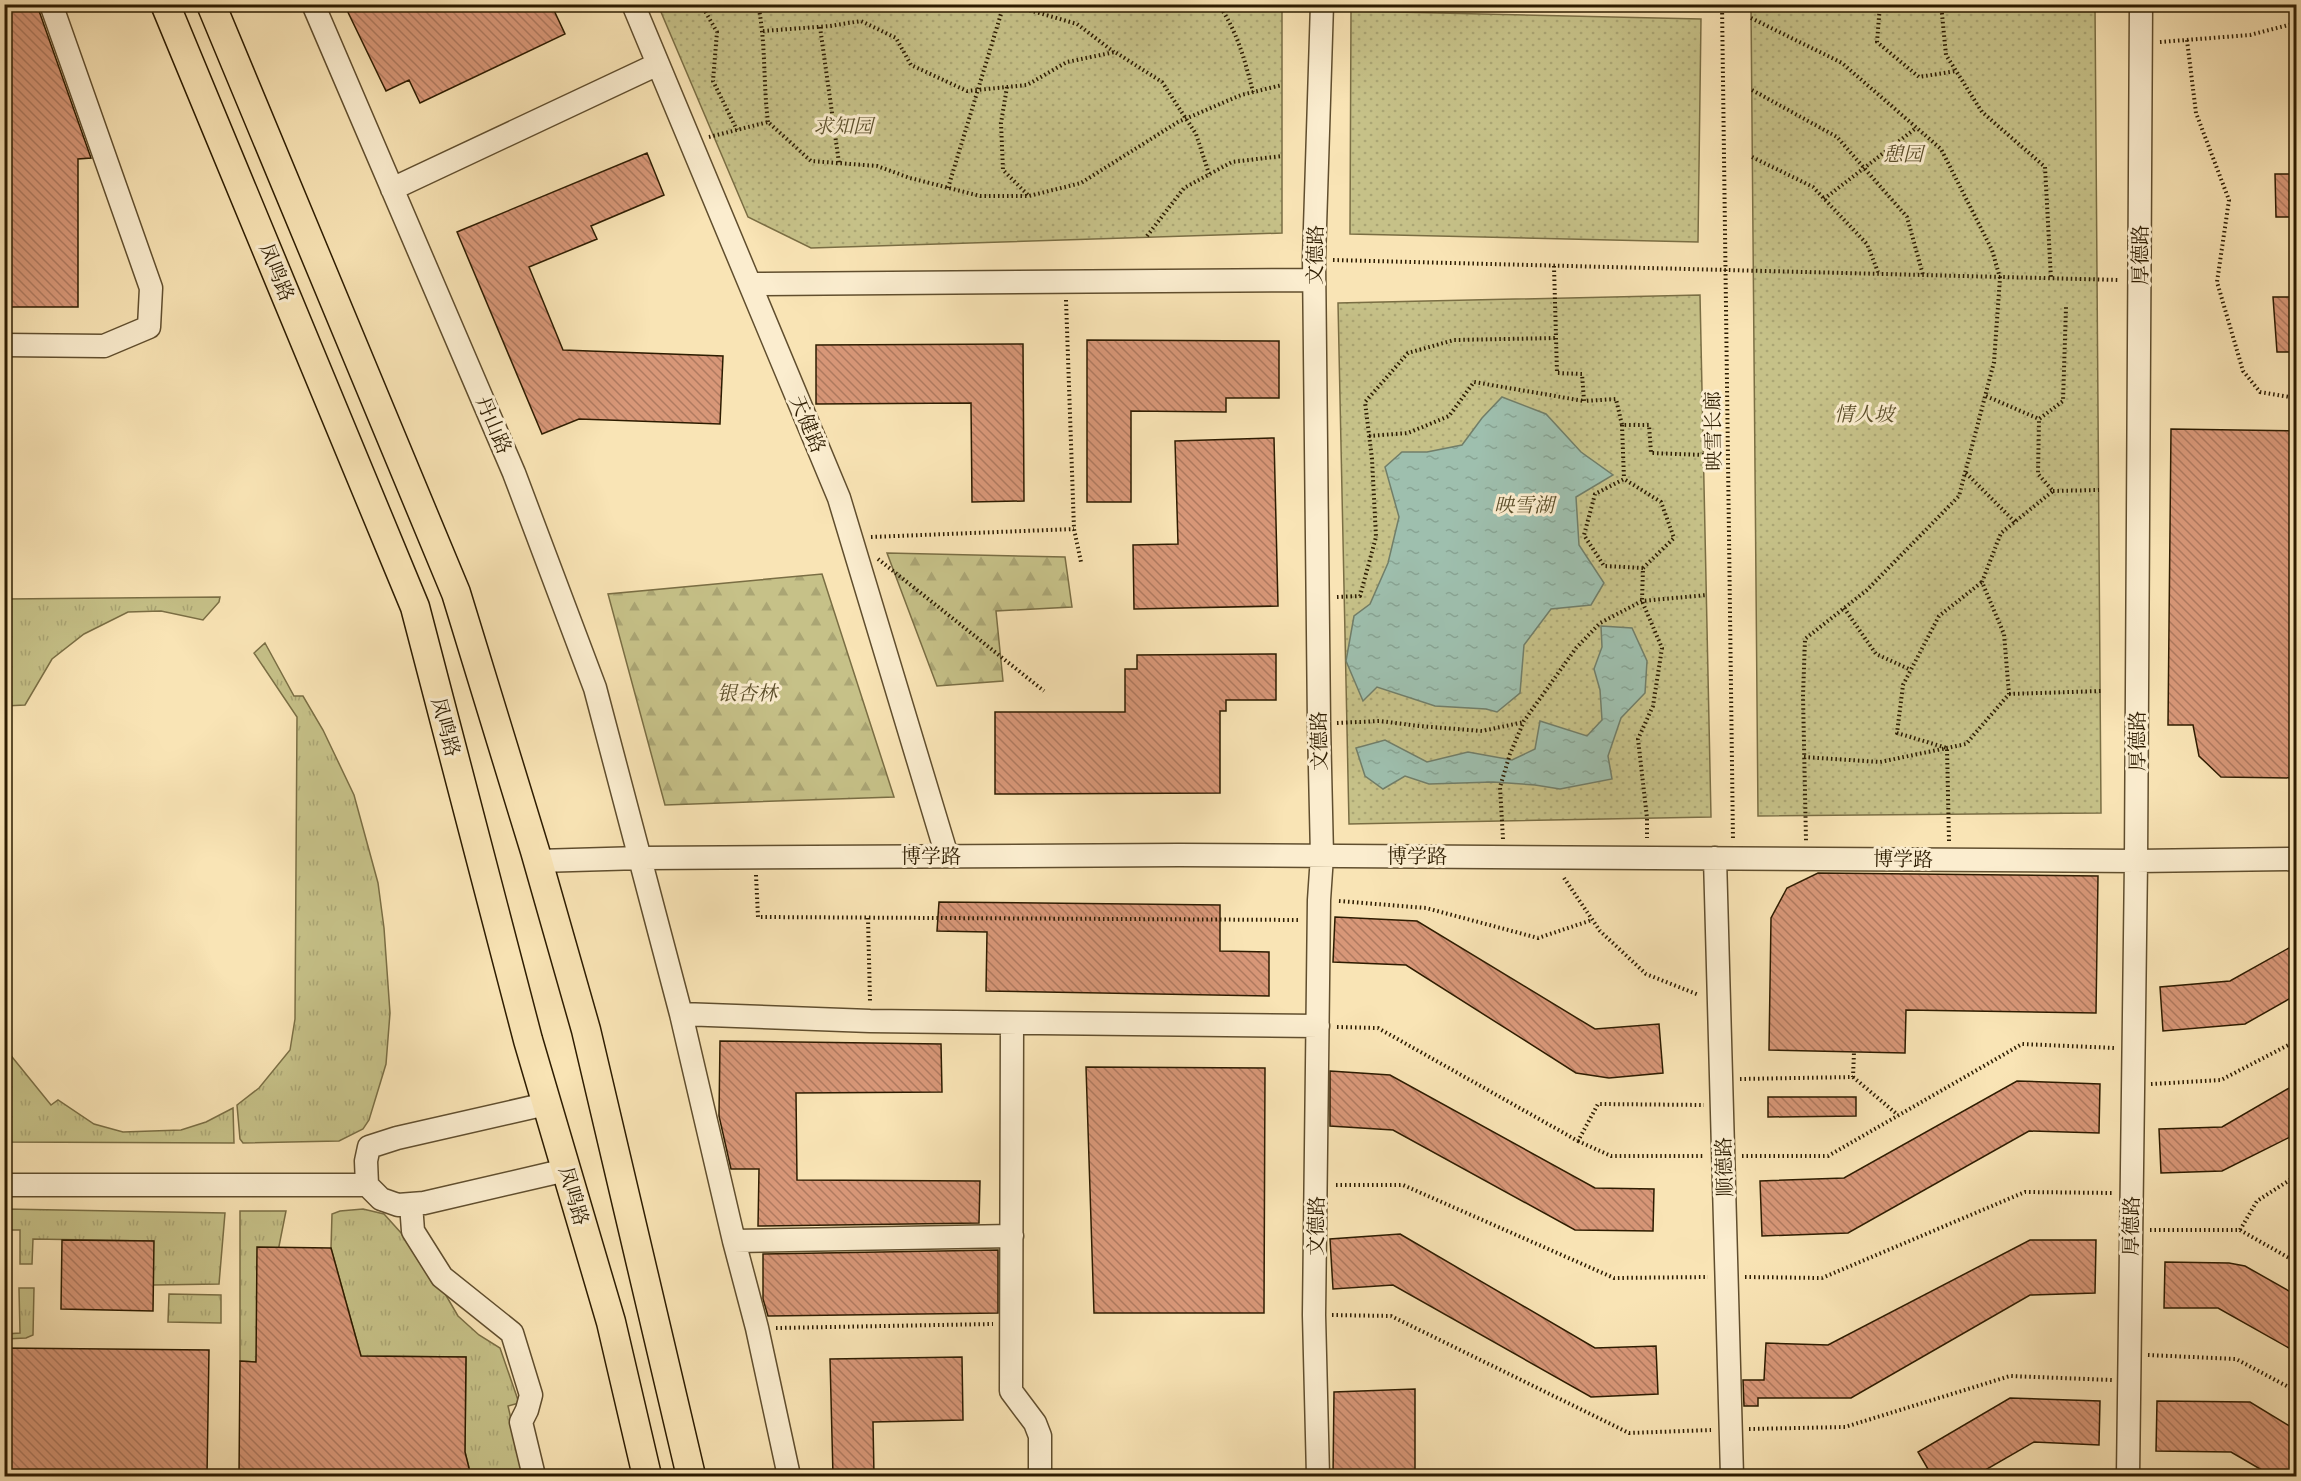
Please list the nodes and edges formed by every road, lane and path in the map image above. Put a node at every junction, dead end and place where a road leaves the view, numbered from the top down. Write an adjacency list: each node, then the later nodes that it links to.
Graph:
1 (51, 4): 57 (street)
2 (165, 4): 114 (main road, 凤鸣路)
3 (211, 4): 98 (main road)
4 (313, 4): 41 (street, 丹山路)
5 (633, 4): 23 (street, 天健路)
6 (701, 4): 33 (path)
7 (758, 4): 19 (path)
8 (1004, 4): 27 (path)
9 (1008, 4): 22 (path)
10 (1218, 4): 29 (path)
11 (1322, 4): 46 (street, 文德路)
12 (1722, 4): 47 (path, 映雪长廊)
13 (1880, 4): 24 (path)
14 (1941, 4): 24 (path)
15 (2141, 4): 21 (street, 厚德路)
16 (1751, 18): 32 (path)
17 (2296, 23): 20 (path)
18 (820, 27): 19 (path); 27 (path); 37 (path)
19 (763, 31): 31 (path)
20 (2187, 40): 21 (path); 59 (path)
21 (2141, 43): 52 (street, 厚德路)
22 (1115, 52): 26 (path); 30 (path)
23 (658, 64): 34 (street, 天健路); 41 (street)
24 (1956, 71): 51 (path)
25 (1282, 85): 29 (path)
26 (1007, 87): 27 (path); 42 (path)
27 (978, 90): 40 (path)
28 (1752, 90): 38 (path)
29 (1252, 92): 30 (path)
30 (1186, 119): 39 (path); 42 (path)
31 (768, 122): 33 (path); 37 (path)
32 (1916, 128): 38 (path); 50 (path)
33 (737, 130): 34 (path)
34 (691, 144): 54 (street, 天健路)
35 (1282, 156): 39 (path)
36 (1752, 158): 43 (path)
37 (840, 163): 40 (path)
38 (1864, 168): 43 (path); 49 (path)
39 (1209, 174): 44 (path)
40 (948, 188): 42 (path)
41 (392, 189): 92 (street, 丹山路)
42 (1029, 196)
43 (1824, 199): 48 (path)
44 (1146, 236)
45 (1554, 266): 46 (path); 47 (path); 56 (path)
46 (1314, 270): 53 (street); 76 (street, 文德路)
47 (1725, 270): 49 (path); 94 (path, 映雪长廊)
48 (1878, 272)
49 (1923, 275): 50 (path)
50 (2000, 278): 51 (path); 58 (path)
51 (2051, 279): 52 (path)
52 (2140, 281): 99 (street, 厚德路)
53 (1066, 282): 54 (street); 70 (path)
54 (750, 284): 71 (street, 天健路)
55 (2066, 307): 61 (path)
56 (1556, 338): 60 (path); 63 (path)
57 (4, 345)
58 (1986, 396): 61 (path); 65 (path)
59 (2296, 398)
60 (1584, 401): 62 (path); 63 (path)
61 (2039, 418): 68 (path)
62 (1622, 425): 64 (path); 66 (path)
63 (1369, 436): 76 (path)
64 (1704, 455)
65 (1966, 472): 69 (path); 78 (path)
66 (1624, 479): 73 (path); 73 (path)
67 (2099, 490): 68 (path)
68 (2053, 491): 69 (path)
69 (2014, 522): 74 (path)
70 (1074, 529): 71 (path); 72 (path)
71 (852, 538): 80 (path); 87 (street, 天健路)
72 (1080, 562)
73 (1643, 568): 77 (path)
74 (1982, 582): 79 (path); 82 (path)
75 (1707, 595): 77 (path)
76 (1317, 597): 84 (street, 文德路)
77 (1642, 602): 83 (path); 91 (path)
78 (1844, 608): 79 (path); 86 (path)
79 (1911, 670): 85 (path)
80 (1044, 692)
81 (2101, 692): 82 (path)
82 (2009, 694): 85 (path)
83 (1524, 722): 84 (path); 89 (path)
84 (1318, 724): 88 (street, 文德路)
85 (1947, 748): 86 (path); 97 (path)
86 (1804, 758): 95 (path)
87 (947, 856): 88 (street, 博学路); 93 (street, 博学路)
88 (1322, 856): 89 (street, 博学路); 100 (street, 文德路)
89 (1504, 856): 90 (street, 博学路)
90 (1550, 856): 91 (street, 博学路); 102 (path)
91 (1647, 857): 94 (street, 博学路)
92 (640, 858): 93 (street, 博学路); 98 (street, 博学路); 104 (street, 丹山路)
93 (755, 858): 101 (path)
94 (1724, 858): 95 (street, 博学路); 103 (street, 顺德路)
95 (1807, 858): 97 (street, 博学路)
96 (2296, 859): 99 (street, 博学路)
97 (1950, 860): 99 (street, 博学路)
98 (538, 861): 138 (main road)
99 (2136, 861): 109 (street, 厚德路)
100 (1319, 910): 101 (path); 102 (path); 107 (street, 文德路)
101 (868, 918): 105 (path)
102 (1592, 920): 103 (path)
103 (1719, 1003): 112 (street, 顺德路)
104 (681, 1014): 105 (street); 129 (street, 丹山路)
105 (870, 1021): 106 (street)
106 (1011, 1023): 107 (street); 128 (street)
107 (1318, 1026): 117 (path); 123 (street, 文德路)
108 (2296, 1041): 113 (path)
109 (2133, 1050): 113 (street, 厚德路); 116 (path)
110 (1854, 1052): 111 (path)
111 (1853, 1077): 112 (path); 116 (path)
112 (1722, 1079): 115 (street, 顺德路)
113 (2133, 1084): 124 (street, 厚德路)
114 (546, 1104): 119 (main road, 凤鸣路); 122 (street)
115 (1722, 1105): 117 (path); 118 (street, 顺德路)
116 (1898, 1115): 118 (path)
117 (1578, 1141): 118 (path)
118 (1724, 1156): 131 (street, 顺德路)
119 (566, 1170): 125 (street); 137 (main road, 凤鸣路)
120 (2296, 1176): 127 (path)
121 (4, 1185): 122 (street)
122 (367, 1185): 125 (street)
123 (1317, 1185): 131 (path); 141 (street, 文德路)
124 (2131, 1193): 126 (street, 厚德路); 131 (path)
125 (411, 1204): 136 (street)
126 (2131, 1230): 127 (path); 134 (street, 厚德路)
127 (2240, 1230): 130 (path)
128 (1012, 1236): 129 (street); 140 (street)
129 (734, 1241): 133 (street, 丹山路)
130 (2296, 1262)
131 (1728, 1277): 142 (street, 顺德路)
132 (977, 1326): 133 (path)
133 (757, 1328): 139 (street, 丹山路)
134 (2129, 1354): 135 (path); 143 (street, 厚德路)
135 (2296, 1391)
136 (534, 1476)
137 (647, 1476)
138 (691, 1476)
139 (789, 1476)
140 (1040, 1476)
141 (1318, 1476)
142 (1732, 1476)
143 (2128, 1476)

